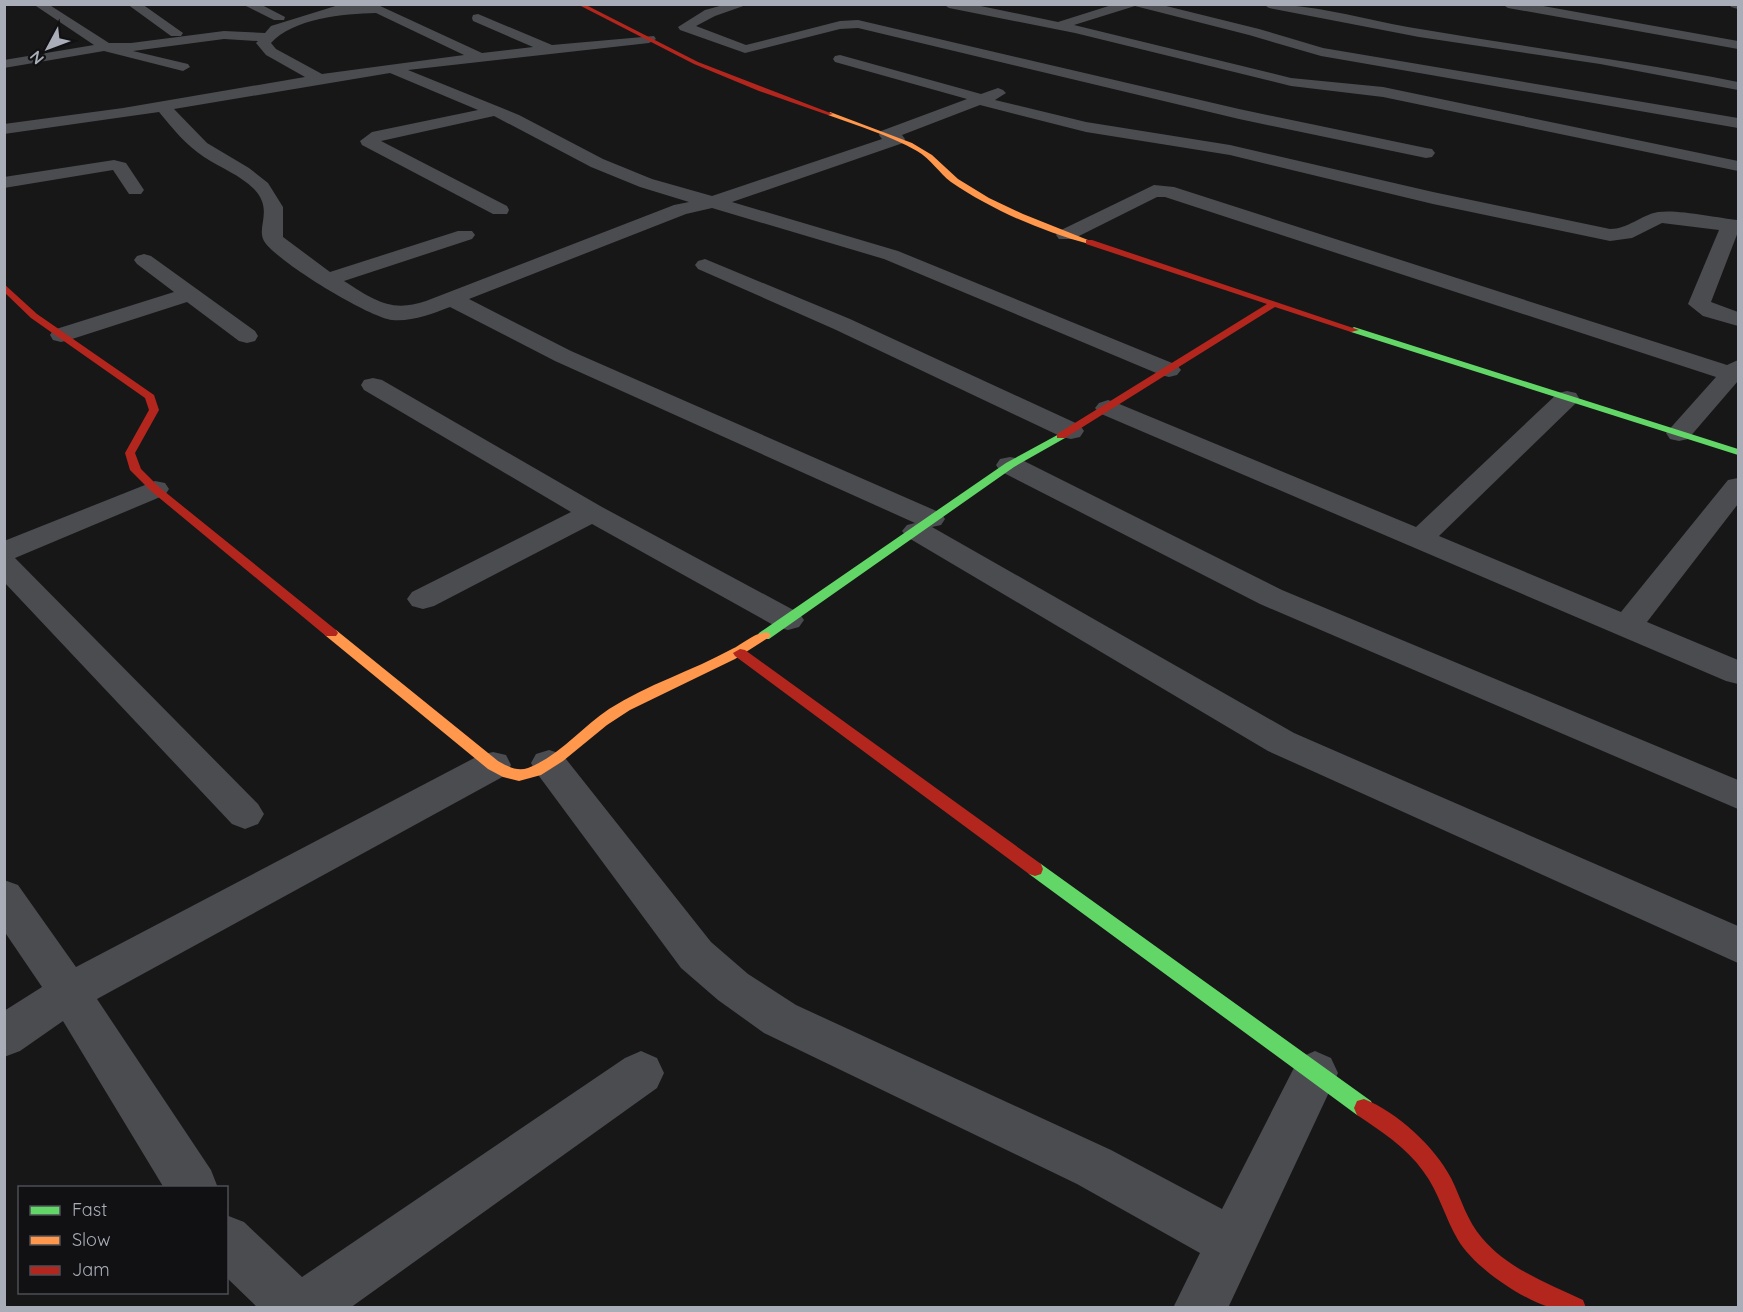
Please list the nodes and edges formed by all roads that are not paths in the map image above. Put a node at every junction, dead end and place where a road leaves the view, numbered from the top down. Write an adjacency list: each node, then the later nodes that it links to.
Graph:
1 (39, 4): 26 (street)
2 (133, 4): 20 (street)
3 (248, 4): 14 (street)
4 (357, 4): 12 (street)
5 (579, 4): 22 (street)
6 (743, 4): 35 (street)
7 (949, 4): 18 (street)
8 (1130, 4): 18 (street)
9 (1140, 4): 16 (street)
10 (1269, 4): 23 (street)
11 (1508, 4): 25 (street)
12 (340, 10): 21 (street); 29 (street)
13 (1225, 10): 16 (street)
14 (279, 17)
15 (478, 18): 27 (street)
16 (1197, 18): 17 (street)
17 (1214, 21): 24 (street); 43 (street)
18 (1058, 25): 24 (street)
19 (1473, 28): 23 (street)
20 (176, 33)
21 (267, 37): 26 (street); 36 (street)
22 (649, 39): 27 (street); 46 (street)
23 (1455, 39): 38 (street)
24 (1134, 44): 28 (street); 49 (street)
25 (1738, 45)
26 (105, 46): 32 (street); 33 (street)
27 (551, 50): 29 (street)
28 (1111, 52)
29 (480, 57): 34 (street)
30 (840, 59): 40 (street)
31 (1077, 63): 35 (street)
32 (4, 64)
33 (183, 67)
34 (394, 69): 36 (street); 42 (street)
35 (1055, 71): 37 (street); 48 (street)
36 (320, 79): 41 (street)
37 (1034, 79)
38 (1738, 86)
39 (1013, 87): 40 (street)
40 (980, 99): 46 (street); 54 (street)
41 (163, 106): 44 (street); 59 (street)
42 (496, 111): 52 (street); 53 (street)
43 (1738, 123)
44 (29, 127): 45 (street); 47 (street)
45 (4, 129)
46 (892, 137): 52 (street); 55 (street)
47 (4, 146)
48 (1426, 153)
49 (1738, 166)
50 (4, 183): 51 (street)
51 (135, 190)
52 (711, 203): 62 (street); 67 (street)
53 (500, 210)
54 (1735, 226): 64 (street)
55 (1066, 235): 63 (street); 68 (street)
56 (465, 236): 59 (street)
57 (144, 260): 61 (street)
58 (705, 265): 72 (street)
59 (329, 279): 62 (street)
60 (4, 287): 65 (street)
61 (191, 294): 65 (street); 66 (street)
62 (451, 299): 79 (street)
63 (1273, 304): 67 (street); 70 (street)
64 (1738, 319)
65 (61, 335): 77 (street)
66 (247, 336)
67 (1169, 370): 71 (street)
68 (1735, 370): 73 (street)
69 (373, 385): 78 (street)
70 (1568, 398): 73 (street); 80 (street)
71 (1108, 408): 72 (street); 80 (street)
72 (1071, 431): 75 (street)
73 (1679, 433): 74 (street)
74 (1738, 452)
75 (1010, 465): 79 (street); 90 (street)
76 (1738, 486): 85 (street)
77 (155, 489): 81 (street); 89 (street)
78 (592, 513): 83 (street); 84 (street)
79 (924, 525): 84 (street); 93 (street)
80 (1420, 539): 85 (street)
81 (4, 552)
82 (4, 564): 91 (street)
83 (423, 599)
84 (788, 620): 86 (street)
85 (1627, 626): 87 (street)
86 (740, 652): 88 (street); 97 (street)
87 (1738, 673)
88 (549, 763): 89 (street); 100 (street)
89 (493, 765): 94 (street)
90 (1738, 795)
91 (245, 814)
92 (4, 897): 94 (street)
93 (1738, 945)
94 (69, 992): 95 (street); 98 (street)
95 (4, 1037)
96 (641, 1073): 102 (street)
97 (1315, 1073): 100 (street); 104 (street)
98 (192, 1186)
99 (228, 1242): 101 (street)
100 (1233, 1243): 103 (street)
101 (296, 1308)
102 (304, 1308)
103 (1200, 1308)
104 (1575, 1308)

